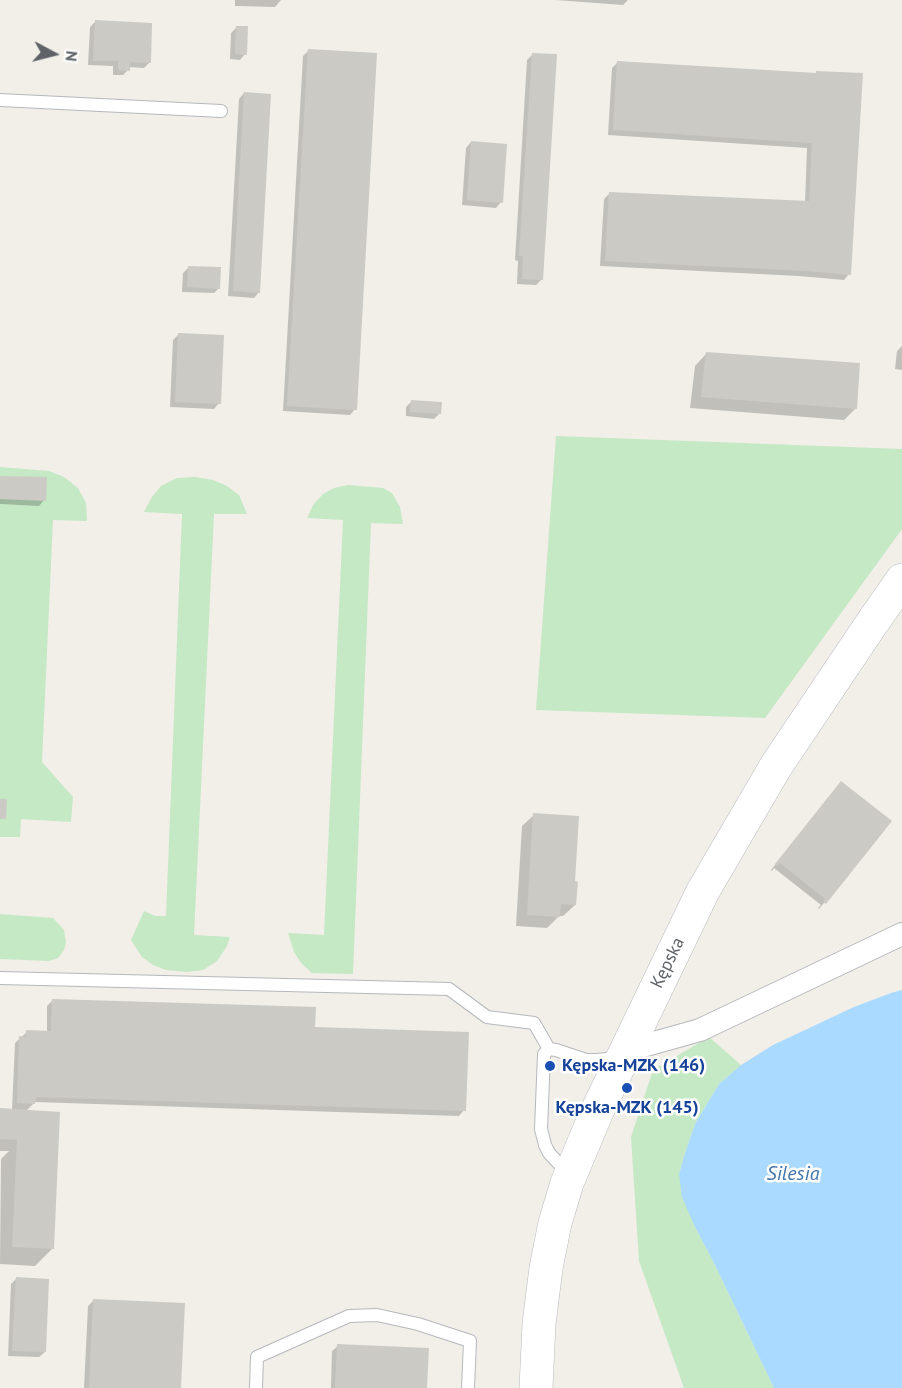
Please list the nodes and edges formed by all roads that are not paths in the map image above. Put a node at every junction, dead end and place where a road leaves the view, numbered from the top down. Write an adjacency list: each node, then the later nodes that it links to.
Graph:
1 (0, 100): 2 (lane)
2 (221, 111)
3 (902, 580): 7 (street, Kępska)
4 (902, 934): 7 (street)
5 (0, 978): 6 (lane)
6 (549, 1049): 7 (lane); 8 (lane)
7 (626, 1051): 8 (street, Kępska)
8 (567, 1184): 11 (street, Kępska)
9 (256, 1388): 10 (lane)
10 (468, 1388)
11 (536, 1388)

